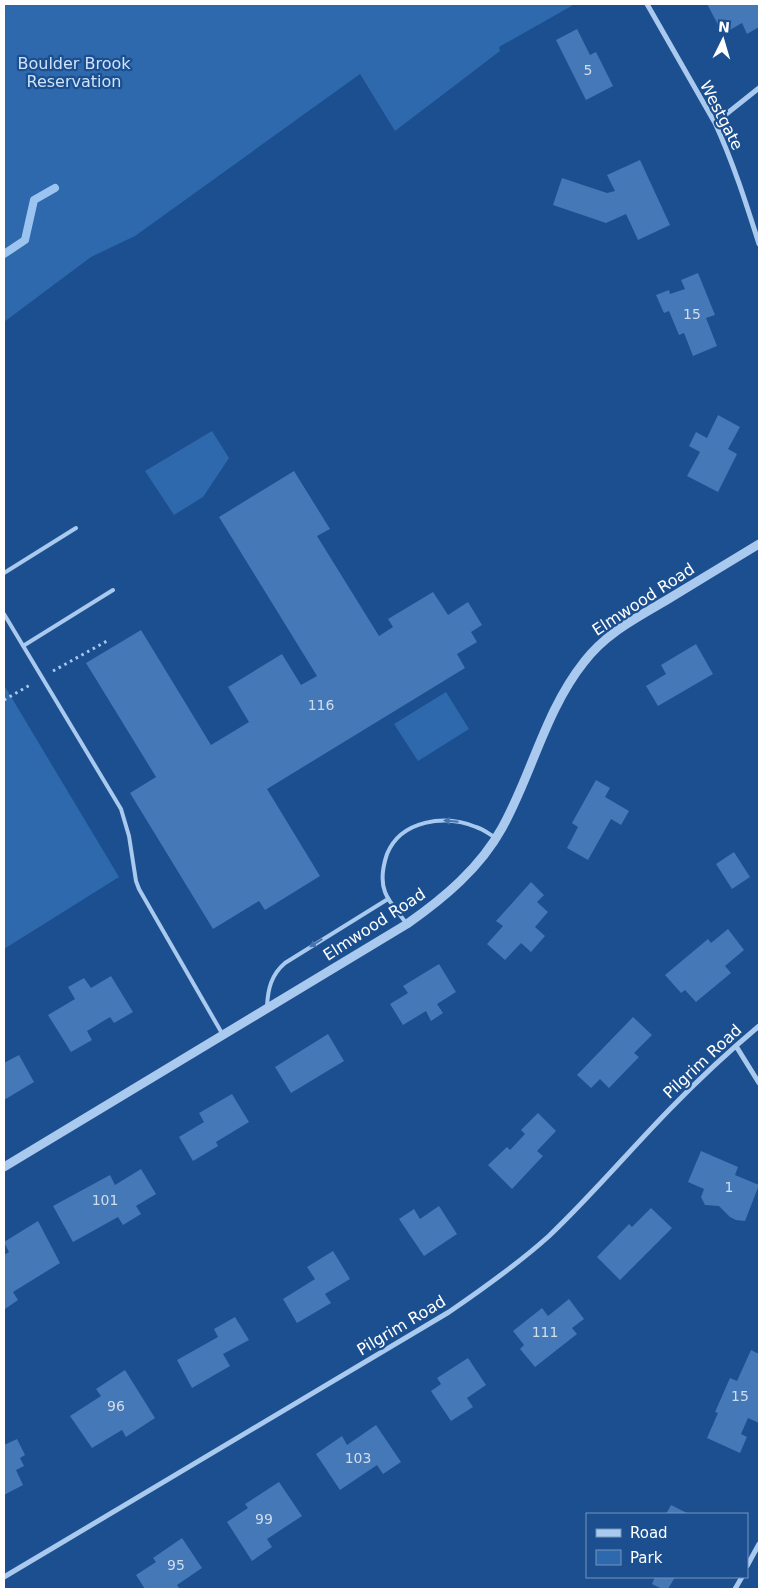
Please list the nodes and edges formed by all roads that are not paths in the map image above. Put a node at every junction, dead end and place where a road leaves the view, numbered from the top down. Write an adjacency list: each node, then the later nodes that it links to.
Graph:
1 (647, 4): 3 (street, Westgate)
2 (759, 88): 3 (street)
3 (714, 123): 4 (street, Westgate)
4 (759, 244)
5 (76, 528): 7 (lane)
6 (759, 544): 11 (street, Elmwood Road)
7 (4, 573)
8 (113, 590): 10 (lane)
9 (4, 614): 10 (lane)
10 (23, 646): 16 (lane)
11 (496, 838): 12 (lane, one-way to 12); 13 (street, Elmwood Road)
12 (388, 899): 13 (lane); 14 (lane, one-way to 14)
13 (407, 924): 14 (street, Elmwood Road)
14 (267, 1008): 16 (street, Elmwood Road)
15 (759, 1026): 17 (street, Pilgrim Road)
16 (223, 1035): 19 (street, Elmwood Road)
17 (736, 1046): 18 (street); 22 (street, Pilgrim Road)
18 (759, 1083)
19 (4, 1167)
20 (759, 1544): 21 (street)
21 (748, 1564)
22 (4, 1577)
23 (741, 1578): 24 (street)
24 (735, 1589)

